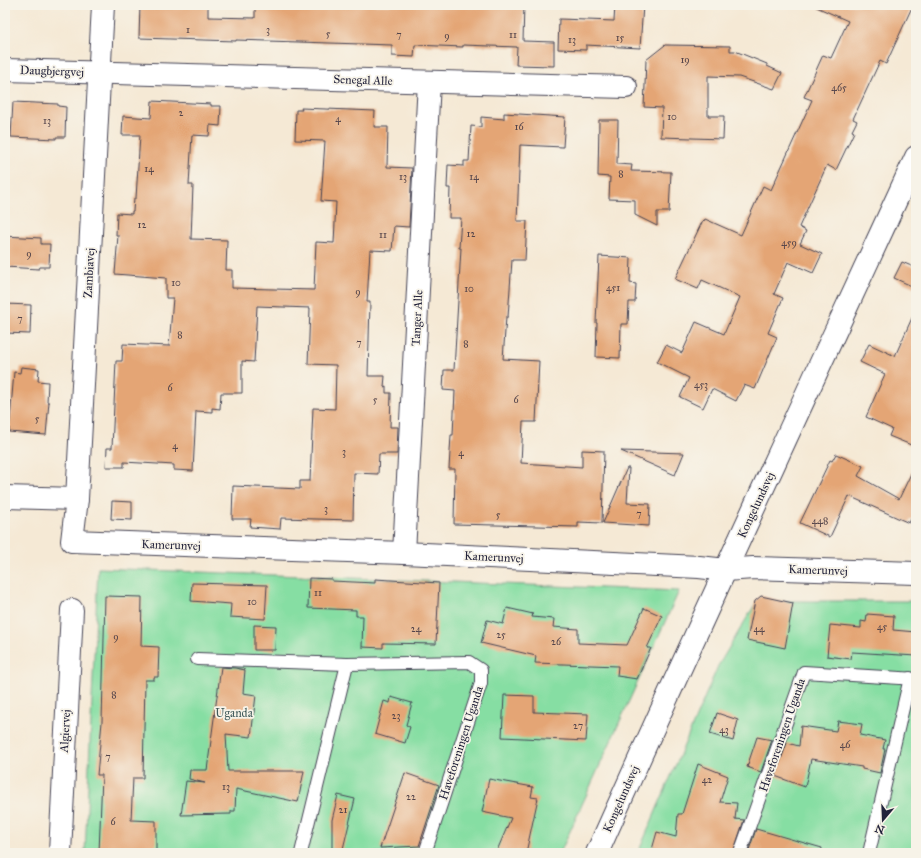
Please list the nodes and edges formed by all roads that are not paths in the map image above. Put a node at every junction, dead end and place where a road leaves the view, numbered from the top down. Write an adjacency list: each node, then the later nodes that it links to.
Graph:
1 (103, 5): 3 (street, Zambiavej)
2 (5, 70): 3 (street, Daugbjergvej)
3 (100, 73): 4 (street, Senegal Alle); 8 (street, Zambiavej)
4 (430, 82): 5 (street, Senegal Alle); 10 (street, Tanger Alle)
5 (626, 87)
6 (916, 157): 11 (street, Kongelundsvej)
7 (5, 497): 8 (street)
8 (77, 499): 9 (street, Zambiavej)
9 (72, 541): 10 (street, Kamerunvej)
10 (404, 553): 11 (street, Kamerunvej)
11 (726, 570): 12 (street, Kamerunvej); 20 (street, Kongelundsvej)
12 (916, 573)
13 (72, 610): 17 (street, Algiervej)
14 (197, 660): 15 (lane, Haveforeningen Uganda)
15 (347, 664): 18 (lane); 19 (lane, Haveforeningen Uganda)
16 (913, 679): 21 (lane, Haveforeningen Uganda); 22 (lane, Haveforeningen Uganda)
17 (60, 853)
18 (301, 853)
19 (425, 853)
20 (597, 853)
21 (740, 853)
22 (869, 853)

